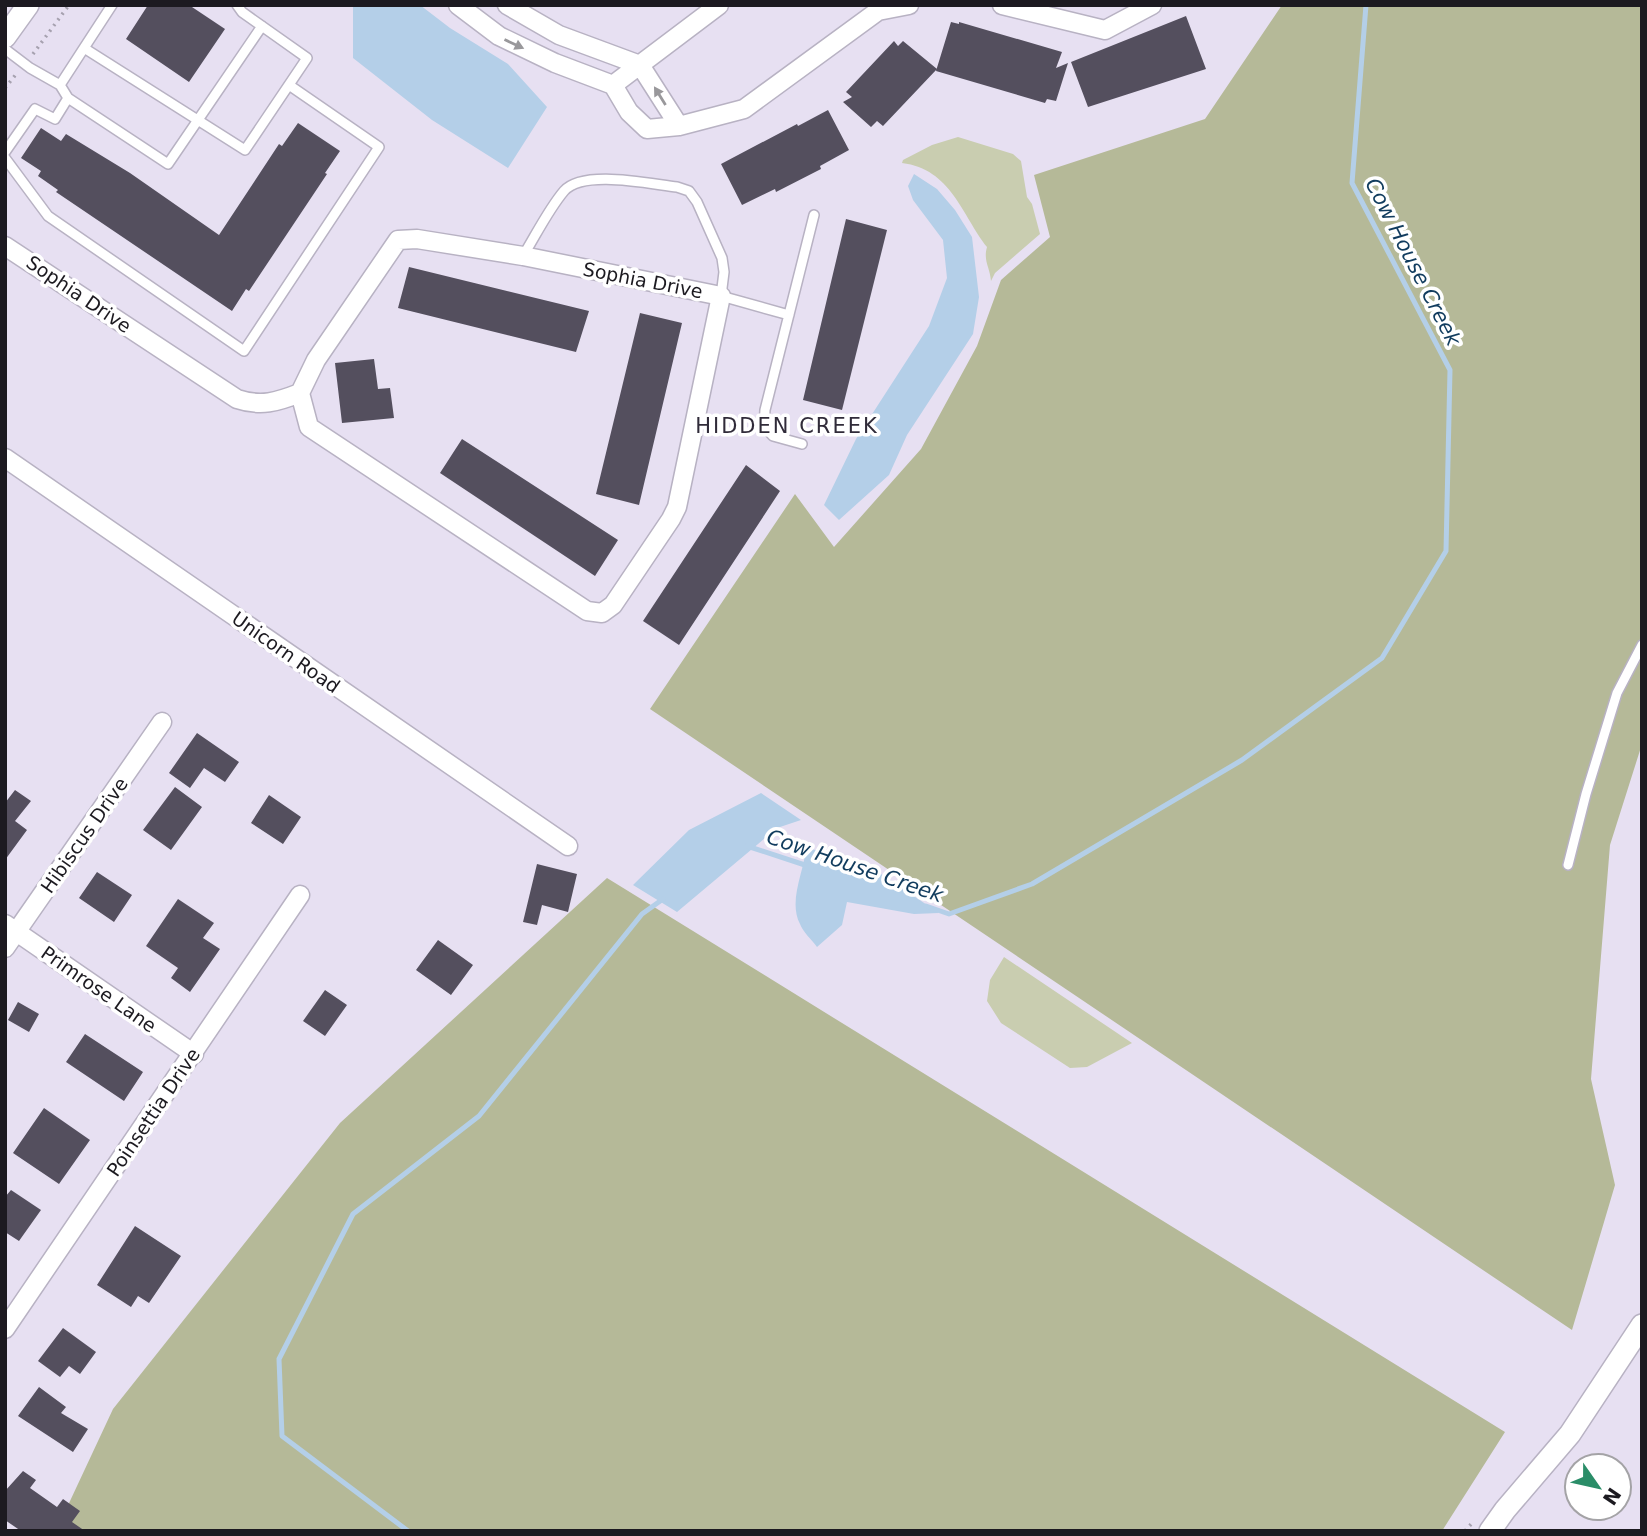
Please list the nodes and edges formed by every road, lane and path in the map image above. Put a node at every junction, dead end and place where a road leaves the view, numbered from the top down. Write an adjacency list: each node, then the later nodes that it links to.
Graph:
1 (28, 5): 13 (street)
2 (69, 5): 16 (path)
3 (112, 5): 14 (lane)
4 (237, 5): 11 (lane)
5 (458, 5): 17 (street, one-way to 17)
6 (507, 5): 12 (street)
7 (719, 5): 18 (street)
8 (909, 5): 24 (street)
9 (1002, 5): 10 (street)
10 (1152, 5)
11 (262, 26): 20 (lane); 23 (lane)
12 (559, 35): 17 (street); 18 (street)
13 (5, 37)
14 (84, 48): 19 (lane); 23 (lane)
15 (5, 49): 19 (lane)
16 (37, 49)
17 (548, 59): 21 (street)
18 (640, 65): 21 (street); 24 (street, one-way to 18)
19 (60, 85): 22 (lane)
20 (289, 85): 23 (lane); 26 (lane)
21 (613, 85): 24 (street)
22 (68, 98): 23 (lane); 25 (lane)
23 (197, 121)
24 (679, 126)
25 (5, 152)
26 (5, 158)
27 (814, 215): 31 (lane)
28 (5, 246): 32 (street, Sophia Drive)
29 (523, 256): 30 (street, Sophia Drive); 30 (lane); 32 (street, Sophia Drive)
30 (721, 296): 31 (lane); 32 (street, Sophia Drive)
31 (789, 315): 33 (lane)
32 (300, 393)
33 (802, 444)
34 (5, 458): 37 (street, Unicorn Road)
35 (1642, 645): 38 (lane)
36 (162, 722): 40 (street, Hibiscus Drive)
37 (568, 846)
38 (1568, 866)
39 (300, 895): 42 (street, Poinsettia Drive)
40 (11, 928): 41 (street, Hibiscus Drive); 42 (street, Primrose Lane)
41 (5, 948)
42 (194, 1054): 43 (street, Poinsettia Drive)
43 (5, 1329)
44 (1639, 1336): 45 (street)
45 (1490, 1531)

